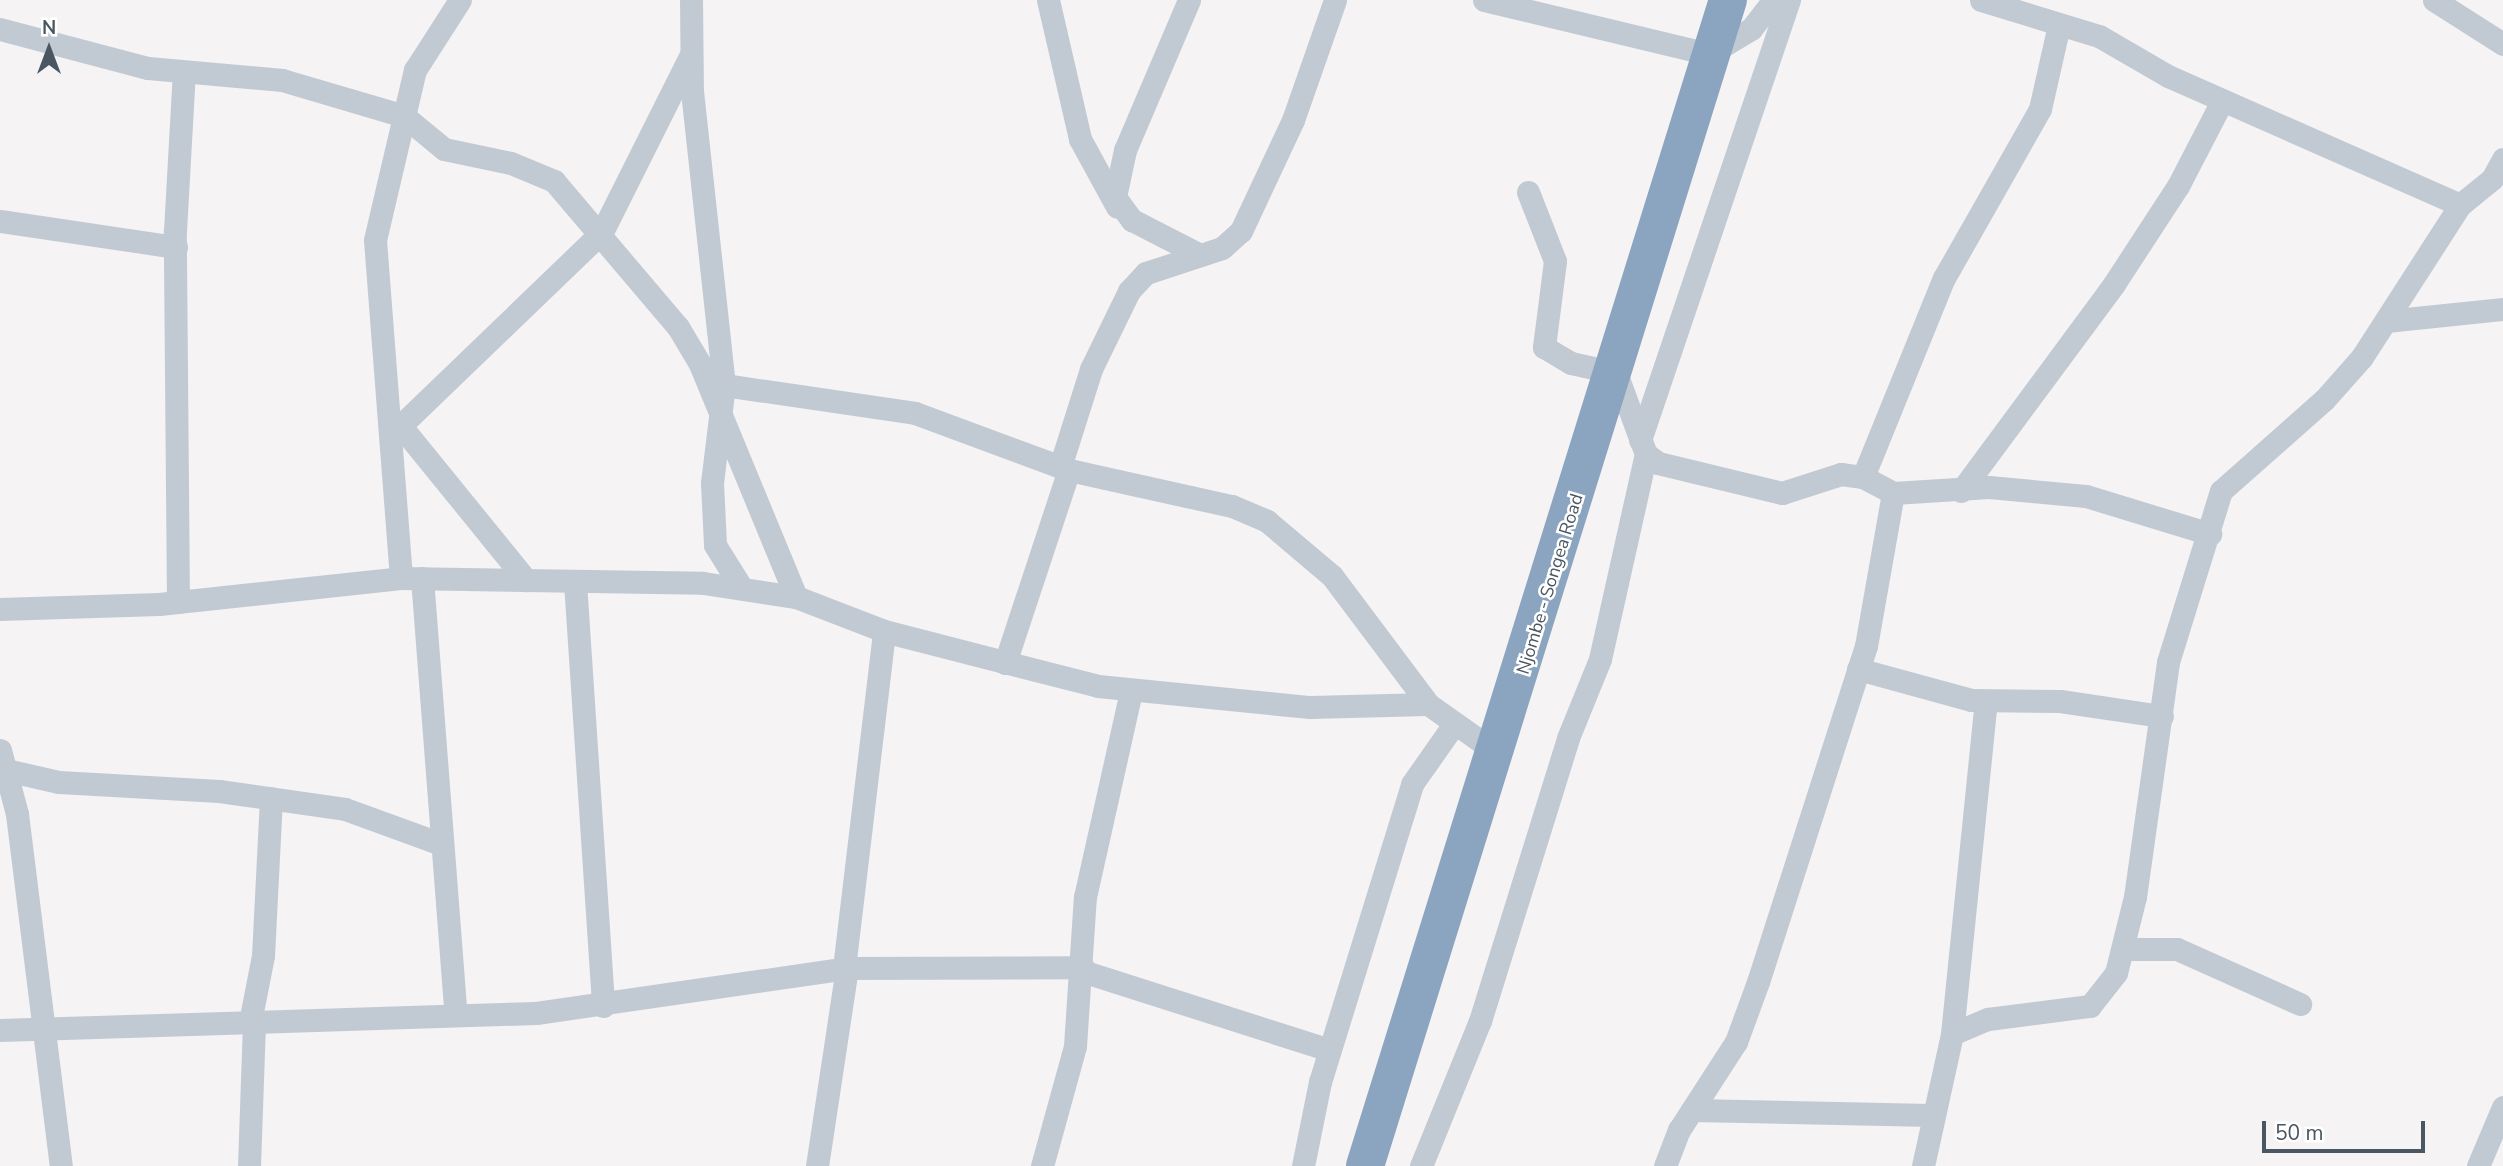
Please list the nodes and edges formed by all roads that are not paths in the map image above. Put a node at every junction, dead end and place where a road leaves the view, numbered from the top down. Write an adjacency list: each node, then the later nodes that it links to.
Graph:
1 (460, 0): 19 (street)
2 (691, 0): 16 (street)
3 (1048, 0): 23 (street)
4 (1189, 0): 23 (street)
5 (1335, 0): 27 (street)
6 (1484, 0): 15 (street)
7 (1728, 0): 15 (highway, Njombe - Songea Road)
8 (1774, 0): 15 (street)
9 (1789, 0): 34 (street)
10 (2434, 0): 14 (street)
11 (1990, 1): 12 (street)
12 (2059, 24): 18 (street); 36 (street)
13 (0, 29): 17 (street)
14 (2503, 44)
15 (1709, 54): 30 (highway, Njombe - Songea Road)
16 (690, 56): 25 (street); 31 (street)
17 (184, 72): 19 (street); 26 (street)
18 (2222, 100): 22 (street); 37 (street)
19 (404, 116): 25 (street); 33 (street)
20 (2503, 159): 22 (street)
21 (1528, 192): 30 (street)
22 (2460, 205): 29 (street)
23 (1120, 211): 27 (street)
24 (0, 221): 26 (street)
25 (602, 232): 32 (street); 33 (street)
26 (176, 247): 45 (street)
27 (1200, 255): 35 (street)
28 (2503, 309): 29 (street)
29 (2386, 321): 39 (street)
30 (1616, 373): 34 (street); 55 (highway, Njombe - Songea Road)
31 (723, 385): 32 (street); 35 (street)
32 (720, 410): 43 (street); 44 (street)
33 (397, 429): 40 (street); 41 (street)
34 (1643, 447): 36 (street); 79 (street)
35 (1064, 469): 48 (street); 52 (street)
36 (1863, 477): 38 (street)
37 (1961, 491): 38 (street); 39 (street)
38 (1892, 494): 49 (street)
39 (2210, 534): 53 (street)
40 (411, 578): 41 (street); 45 (street); 58 (street)
41 (526, 580): 42 (street)
42 (575, 582): 43 (street); 63 (street)
43 (741, 587): 44 (street)
44 (796, 597): 47 (street)
45 (178, 602): 46 (street)
46 (0, 609)
47 (884, 631): 48 (street); 60 (street)
48 (1005, 663): 50 (street)
49 (1858, 668): 51 (street); 71 (street)
50 (1131, 691): 52 (street); 61 (street)
51 (1986, 702): 53 (street); 68 (street)
52 (1428, 704): 54 (street)
53 (2162, 716): 59 (street)
54 (1452, 727): 55 (street); 69 (street)
55 (1497, 753): 78 (highway, Njombe - Songea Road)
56 (3, 760): 57 (street); 66 (street)
57 (271, 798): 58 (street); 65 (street)
58 (441, 844): 64 (street)
59 (2124, 949): 62 (street); 68 (street)
60 (846, 968): 61 (street); 63 (street); 75 (street)
61 (1083, 969): 69 (street); 76 (street)
62 (2300, 1004)
63 (603, 1006): 64 (street)
64 (456, 1015): 65 (street)
65 (252, 1021): 66 (street); 74 (street)
66 (43, 1028): 67 (street); 73 (street)
67 (0, 1031)
68 (1952, 1034): 72 (street)
69 (1329, 1050): 77 (street)
70 (2503, 1107): 82 (street)
71 (1692, 1110): 72 (street); 80 (street)
72 (1931, 1115): 81 (street)
73 (61, 1166)
74 (249, 1166)
75 (817, 1166)
76 (1042, 1166)
77 (1303, 1166)
78 (1365, 1166)
79 (1421, 1166)
80 (1665, 1166)
81 (1923, 1166)
82 (2478, 1166)

